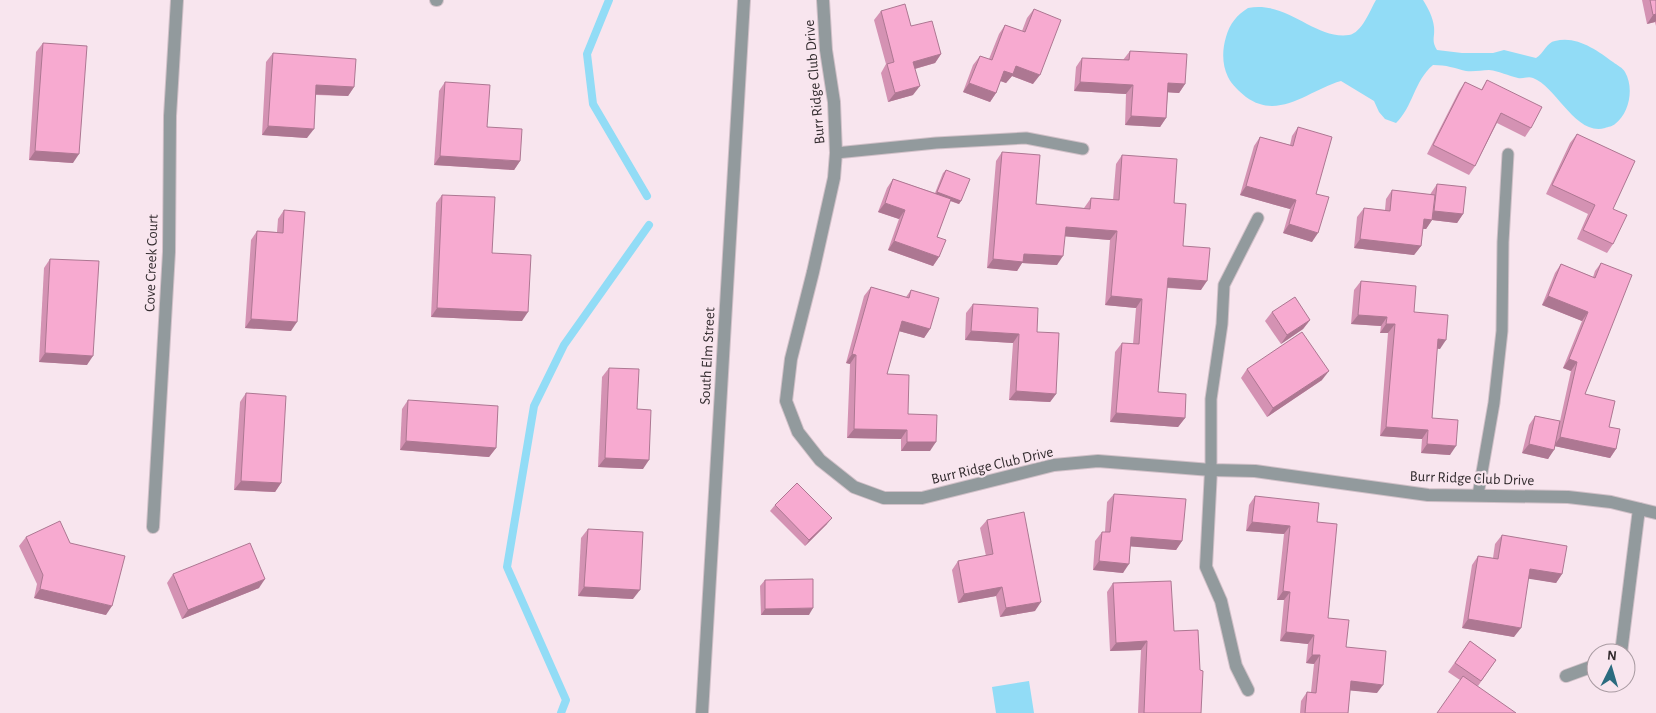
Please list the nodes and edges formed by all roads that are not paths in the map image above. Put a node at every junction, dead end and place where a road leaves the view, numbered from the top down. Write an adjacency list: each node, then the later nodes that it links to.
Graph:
1 (177, 0): 12 (street, Cove Creek Court)
2 (744, 0): 17 (street, South Elm Street)
3 (823, 0): 5 (street, Burr Ridge Club Drive)
4 (1083, 149): 5 (lane)
5 (836, 153): 8 (street, Burr Ridge Club Drive)
6 (1508, 154): 9 (lane)
7 (1258, 218): 8 (lane)
8 (1211, 470): 9 (street, Burr Ridge Club Drive); 16 (street)
9 (1478, 495): 10 (street, Burr Ridge Club Drive)
10 (1639, 509): 11 (street, Burr Ridge Club Drive); 13 (street)
11 (1656, 513)
12 (153, 527)
13 (1622, 643)
14 (1586, 668): 15 (street)
15 (1566, 676)
16 (1248, 690)
17 (702, 713)

